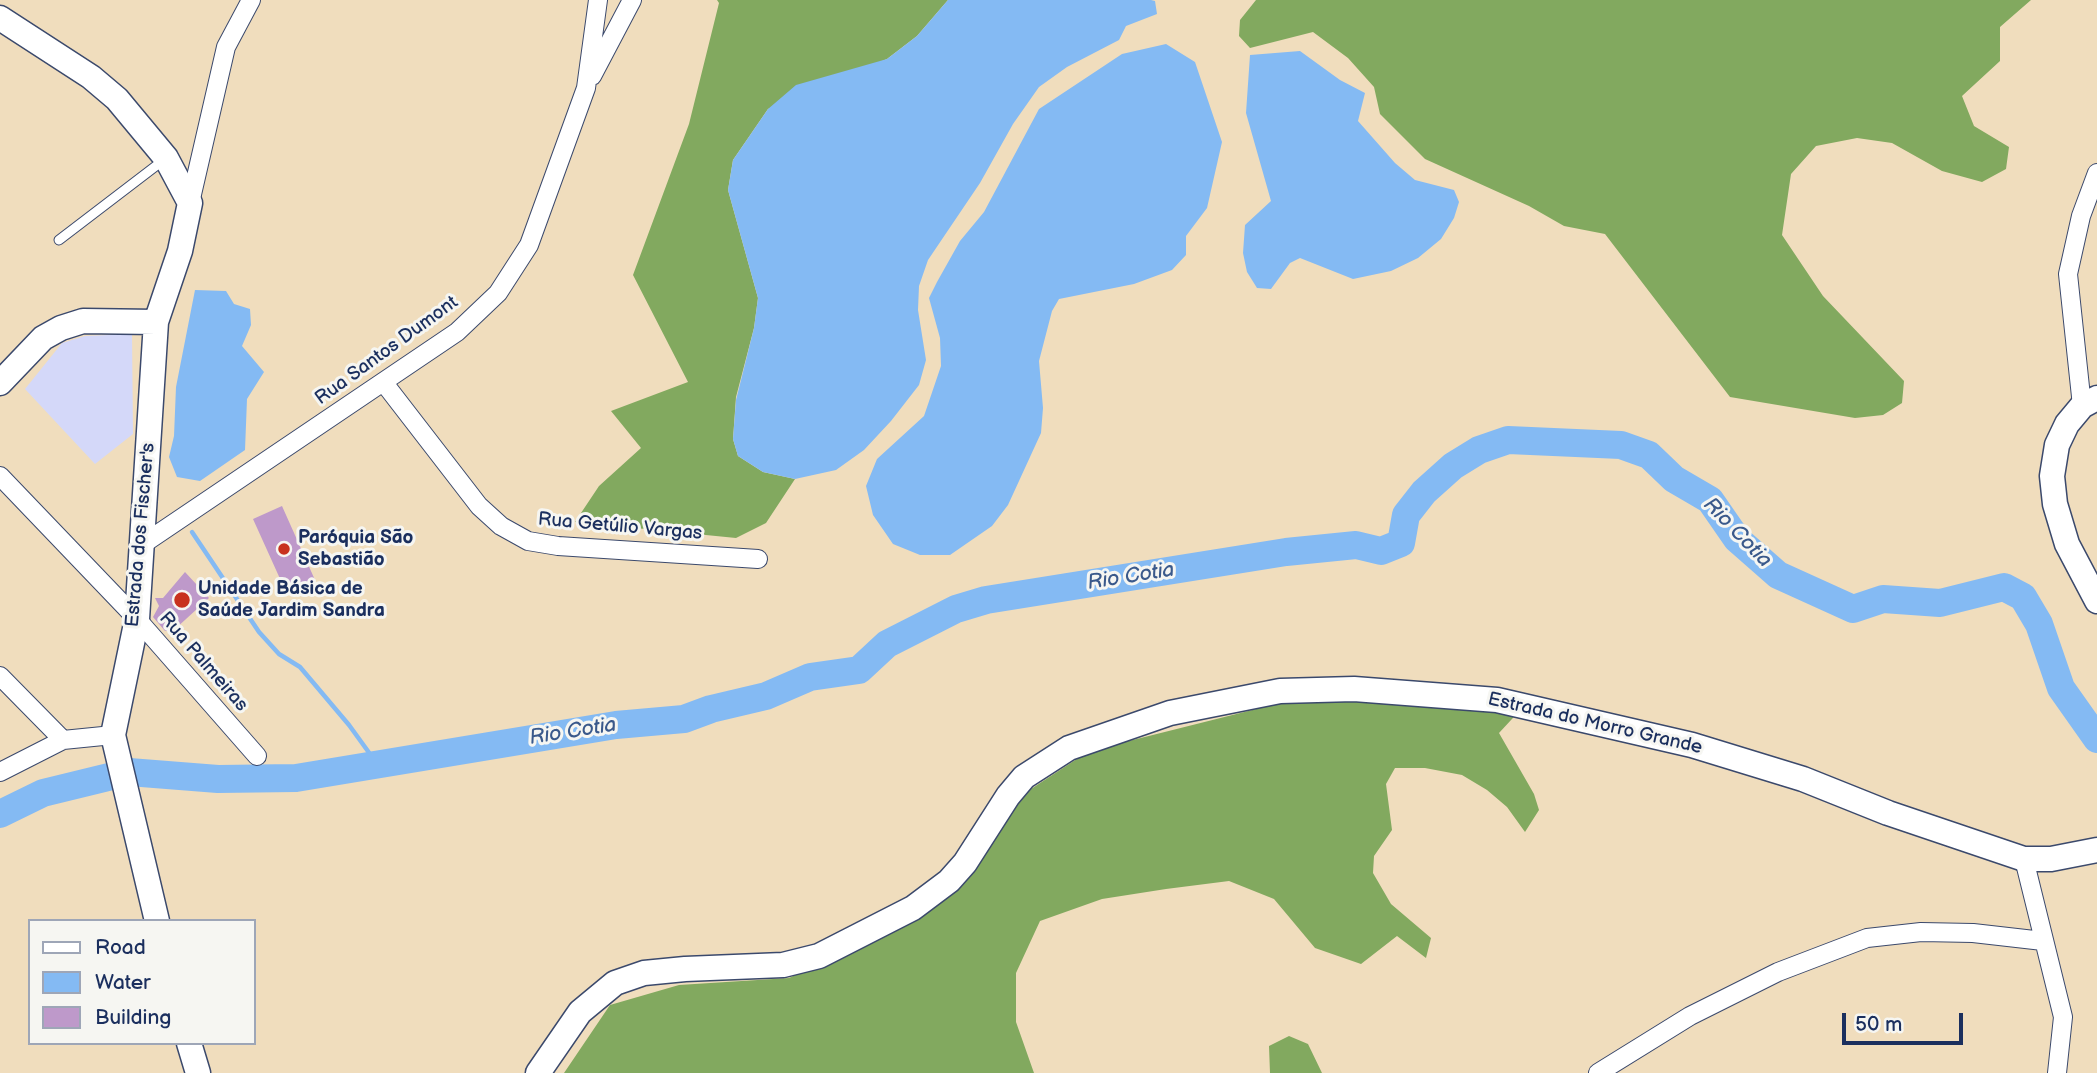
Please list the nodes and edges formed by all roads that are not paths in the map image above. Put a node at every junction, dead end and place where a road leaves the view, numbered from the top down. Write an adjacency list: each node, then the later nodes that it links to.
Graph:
1 (251, 0): 8 (street)
2 (598, 0): 5 (street, Rua Santos Dumont)
3 (632, 0): 5 (street)
4 (0, 18): 6 (street)
5 (586, 88): 12 (street, Rua Santos Dumont)
6 (166, 158): 8 (street); 9 (lane)
7 (2097, 173): 13 (street)
8 (190, 203): 10 (street, Estrada dos Fischer's)
9 (59, 240)
10 (156, 322): 11 (street); 15 (street, Estrada dos Fischer's)
11 (0, 383)
12 (384, 383): 15 (street, Rua Santos Dumont); 16 (street, Rua Getúlio Vargas)
13 (2090, 402): 17 (street)
14 (0, 476): 18 (street, Rua Palmeiras)
15 (143, 544): 18 (street, Estrada dos Fischer's)
16 (758, 559)
17 (2097, 601)
18 (137, 619): 20 (street, Estrada dos Fischer's); 22 (street, Rua Palmeiras)
19 (0, 676): 21 (street)
20 (113, 734): 21 (street); 26 (street, Estrada dos Fischer's)
21 (63, 740): 23 (street)
22 (257, 756)
23 (0, 772)
24 (2097, 850): 25 (street, Estrada do Morro Grande)
25 (2024, 859): 27 (street); 30 (street, Estrada do Morro Grande)
26 (157, 919)
27 (2043, 942): 31 (street); 32 (street)
28 (189, 1045): 29 (street)
29 (198, 1073)
30 (537, 1073)
31 (1598, 1073)
32 (2057, 1073)

